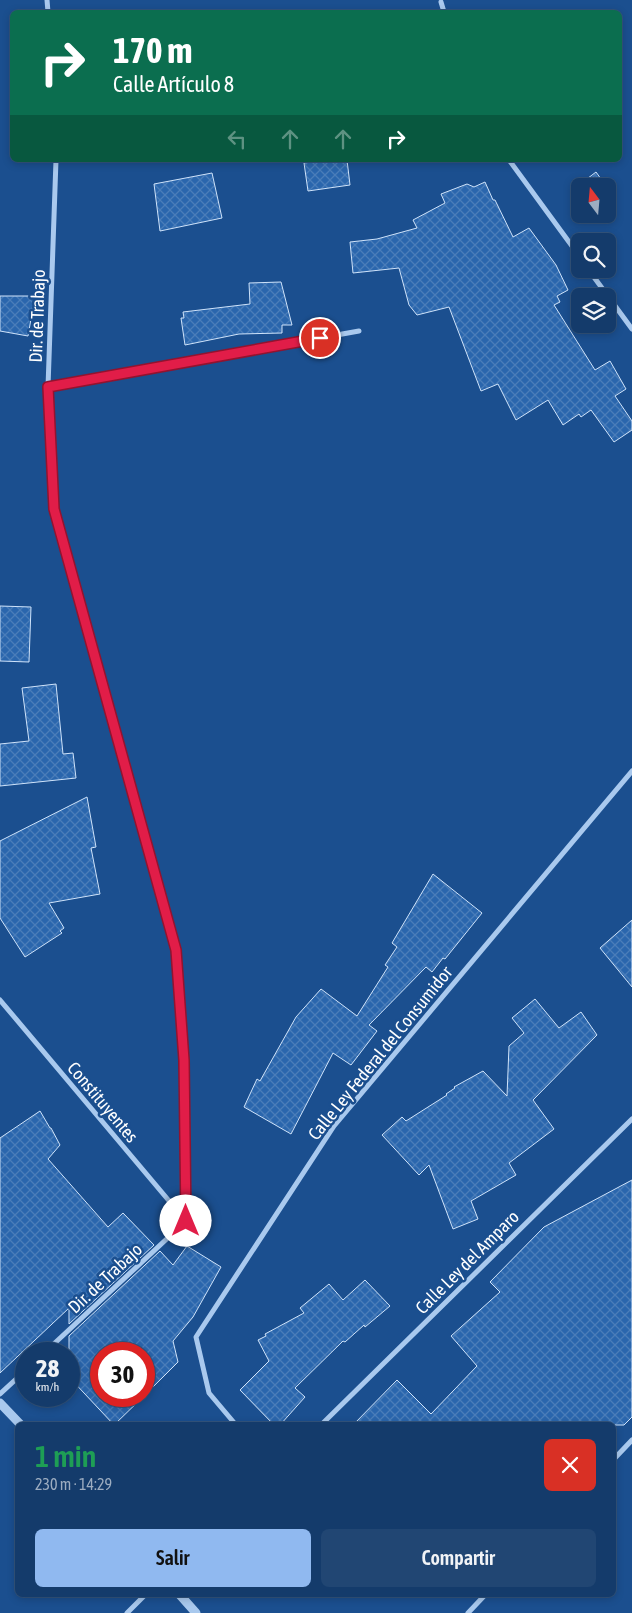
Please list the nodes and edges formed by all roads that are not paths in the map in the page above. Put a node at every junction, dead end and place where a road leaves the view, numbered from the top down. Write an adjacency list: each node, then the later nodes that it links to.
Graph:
1 (441, 2): 2 (street)
2 (443, 10)
3 (56, 162): 9 (street, Dir. de Trabajo)
4 (510, 162): 5 (street)
5 (571, 245)
6 (595, 278): 7 (street)
7 (632, 329)
8 (359, 331): 9 (street)
9 (48, 387): 13 (street, Dir. de Trabajo)
10 (632, 771): 19 (street, Calle Ley Federal del Consumidor)
11 (0, 1000): 13 (street, Constituyentes)
12 (632, 1119): 20 (street, Calle Ley del Amparo)
13 (186, 1221): 14 (street, Dir. de Trabajo)
14 (57, 1342)
15 (15, 1380): 16 (street)
16 (0, 1394)
17 (0, 1403): 18 (street)
18 (18, 1422)
19 (233, 1422)
20 (325, 1422)
21 (632, 1440): 22 (street)
22 (616, 1457)
23 (143, 1597): 26 (street)
24 (182, 1597): 27 (street)
25 (483, 1597): 28 (street)
26 (127, 1613)
27 (196, 1613)
28 (468, 1613)

